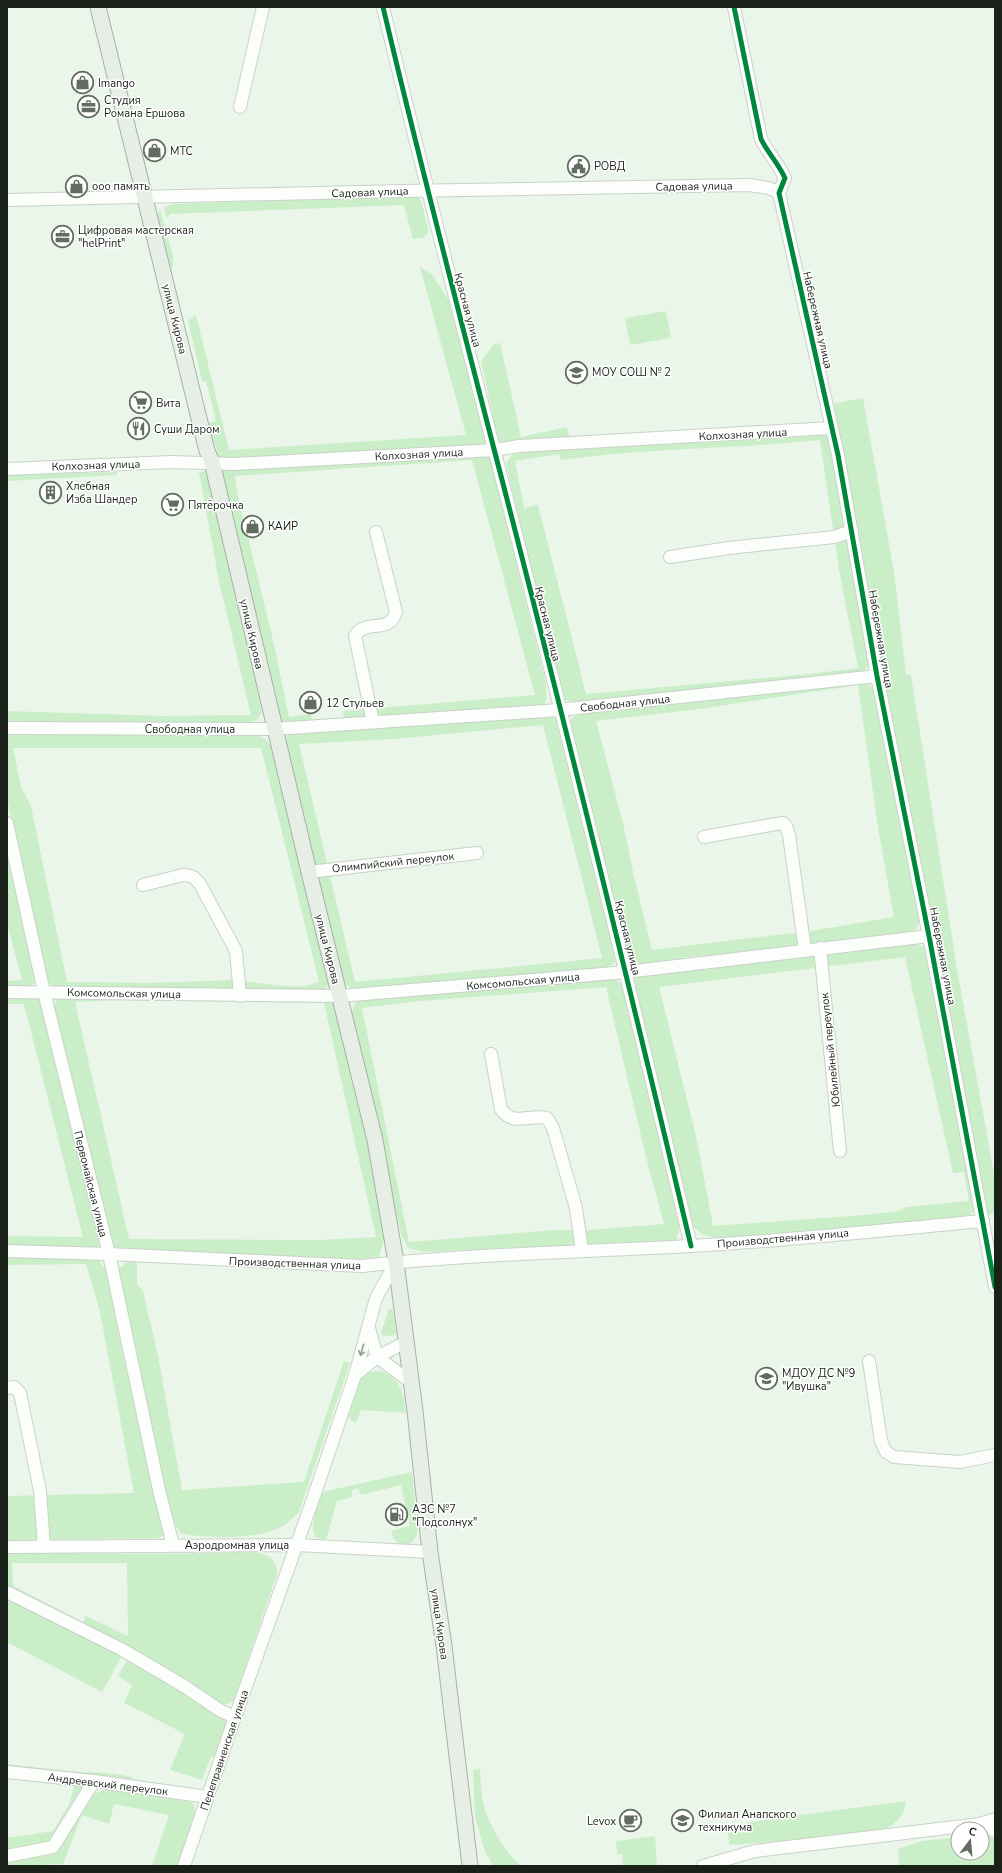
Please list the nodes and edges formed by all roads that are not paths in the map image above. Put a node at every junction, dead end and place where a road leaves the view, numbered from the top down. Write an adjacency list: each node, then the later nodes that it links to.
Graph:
1 (98, 7): 8 (main road, улица Кирова)
2 (263, 7): 5 (street)
3 (383, 7): 6 (street, Красная улица)
4 (734, 7): 7 (street, Набережная улица)
5 (240, 107)
6 (427, 190): 7 (street, Садовая улица); 8 (street, Садовая улица); 11 (street, Красная улица)
7 (779, 193): 10 (street, Набережная улица)
8 (145, 196): 9 (street, Садовая улица); 12 (main road, улица Кирова)
9 (7, 200)
10 (831, 428): 11 (street, Колхозная улица); 14 (street, Набережная улица)
11 (495, 450): 12 (street, Колхозная улица); 18 (street, Красная улица)
12 (212, 462): 13 (street, Колхозная улица); 21 (main road, улица Кирова)
13 (7, 469)
14 (852, 531): 16 (street); 17 (street, Набережная улица)
15 (376, 532): 19 (street)
16 (670, 557)
17 (877, 676): 18 (street, Свободная улица); 27 (street, Набережная улица)
18 (559, 710): 19 (street, Свободная улица); 30 (street, Красная улица)
19 (372, 722): 21 (street, Свободная улица)
20 (7, 728): 21 (street, Свободная улица)
21 (274, 729): 25 (main road, улица Кирова)
22 (7, 823): 32 (street, Первомайская улица)
23 (704, 837): 29 (street)
24 (477, 853): 25 (street, Олимпийский переулок)
25 (309, 872): 34 (main road, улица Кирова)
26 (143, 885): 33 (street)
27 (929, 936): 28 (street, Комсомольская улица); 37 (street, Набережная улица)
28 (820, 948): 29 (street, Комсомольская улица); 36 (street, Юбилейный переулок)
29 (806, 950): 30 (street, Комсомольская улица)
30 (626, 972): 34 (street, Комсомольская улица); 38 (street, Красная улица)
31 (7, 992): 32 (street, Комсомольская улица)
32 (44, 992): 33 (street, Комсомольская улица); 41 (street, Первомайская улица)
33 (240, 996): 34 (street, Комсомольская улица)
34 (340, 996): 42 (main road, улица Кирова)
35 (491, 1054): 40 (street)
36 (840, 1151)
37 (983, 1221): 38 (street, Производственная улица); 43 (street, Набережная улица)
38 (691, 1246): 40 (street, Производственная улица)
39 (7, 1251): 41 (street, Производственная улица)
40 (582, 1251): 42 (street, Производственная улица)
41 (109, 1254): 42 (street, Производственная улица); 54 (street, Первомайская улица)
42 (396, 1262): 44 (main road, улица Кирова); 45 (street)
43 (995, 1283)
44 (400, 1296): 45 (street); 47 (main road, улица Кирова)
45 (376, 1298): 46 (street)
46 (368, 1326): 48 (street); 50 (street, one-way to 50)
47 (406, 1342): 48 (street); 51 (main road, улица Кирова)
48 (377, 1357): 50 (street); 51 (street)
49 (870, 1361): 53 (street)
50 (355, 1375): 55 (street)
51 (411, 1382): 58 (main road, улица Кирова)
52 (7, 1388): 57 (street)
53 (995, 1455)
54 (173, 1545): 55 (street, Аэродромная улица); 57 (street, Аэродромная улица)
55 (297, 1545): 58 (street, Аэродромная улица); 60 (street, Переправненская улица)
56 (7, 1547): 57 (street, Аэродромная улица)
57 (44, 1547)
58 (430, 1552): 65 (main road, улица Кирова)
59 (7, 1592): 60 (street)
60 (235, 1718): 63 (street, Переправненская улица)
61 (7, 1772): 62 (street, Андреевский переулок)
62 (94, 1781): 63 (street, Андреевский переулок); 66 (street)
63 (208, 1797): 67 (street, Переправненская улица)
64 (950, 1828): 70 (street)
65 (468, 1845): 68 (main road, улица Кирова); 69 (main road)
66 (7, 1856)
67 (184, 1866)
68 (470, 1866)
69 (483, 1866)
70 (702, 1866)

